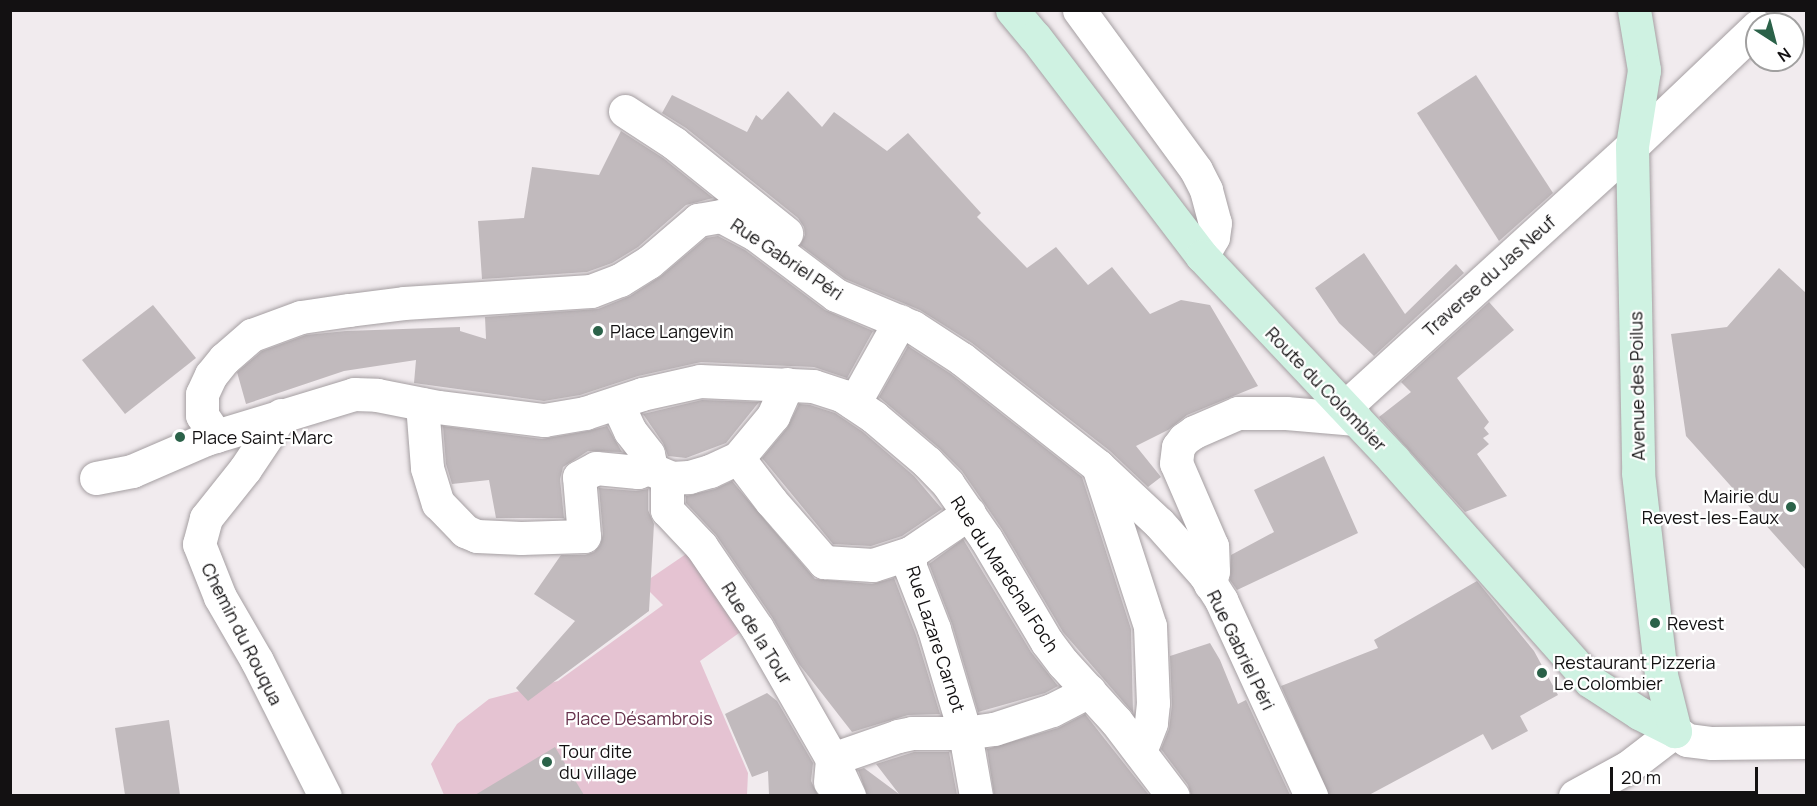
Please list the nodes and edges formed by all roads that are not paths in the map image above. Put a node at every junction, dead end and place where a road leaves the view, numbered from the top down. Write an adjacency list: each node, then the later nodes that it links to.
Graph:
1 (1012, 10): 7 (street, Route du Colombier)
2 (1079, 10): 7 (street)
3 (1634, 10): 6 (street, Avenue des Poilus)
4 (1745, 39): 6 (street, Traverse du Jas Neuf)
5 (625, 111): 8 (street)
6 (1632, 146): 14 (street, Traverse du Jas Neuf); 25 (street, Avenue des Poilus)
7 (1202, 256): 14 (street, Route du Colombier)
8 (836, 295): 9 (street, Rue Gabriel Péri); 16 (street, Rue Gabriel Péri)
9 (900, 321): 12 (street); 18 (street, Rue Gabriel Péri)
10 (787, 384): 11 (street, Rue du Maréchal Foch); 12 (street, Rue du Maréchal Foch); 17 (street)
11 (617, 403): 13 (street, Rue du Maréchal Foch); 19 (street)
12 (854, 403): 21 (street, Rue du Maréchal Foch)
13 (422, 404): 15 (street, Rue du Maréchal Foch); 19 (street)
14 (1351, 413): 23 (street); 25 (street, Route du Colombier)
15 (281, 415): 16 (street); 31 (street, Chemin du Rouqua)
16 (216, 436): 20 (street)
17 (738, 458): 19 (street); 22 (street)
18 (1098, 466): 23 (street, Rue Gabriel Péri); 28 (street)
19 (658, 472): 29 (street, Rue de la Tour)
20 (96, 478)
21 (969, 513): 22 (street, Rue Lazare Carnot); 24 (street, Rue du Maréchal Foch)
22 (910, 553): 26 (street, Rue Lazare Carnot)
23 (1210, 584): 35 (street, Rue Gabriel Péri)
24 (1089, 691): 26 (street); 28 (street, Rue du Maréchal Foch)
25 (1675, 731): 27 (street); 36 (street)
26 (965, 733): 29 (street); 34 (street, Rue Lazare Carnot)
27 (1806, 742)
28 (1140, 752): 30 (street, Rue du Maréchal Foch)
29 (832, 759): 32 (street); 33 (street, Rue de la Tour)
30 (1170, 794)
31 (325, 795)
32 (828, 795)
33 (849, 795)
34 (976, 795)
35 (1311, 795)
36 (1575, 795)

